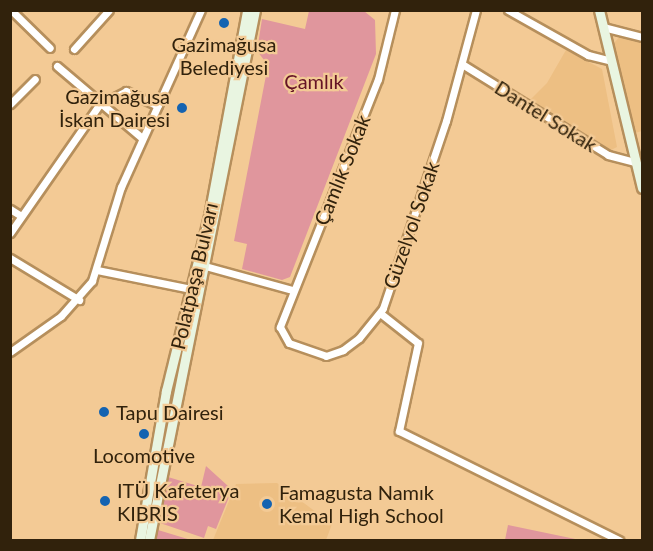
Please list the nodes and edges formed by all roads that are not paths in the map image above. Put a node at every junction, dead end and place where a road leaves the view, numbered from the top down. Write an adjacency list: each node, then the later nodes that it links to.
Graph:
1 (10, 10): 12 (street)
2 (109, 10): 13 (street)
3 (201, 10): 20 (street)
4 (247, 10): 30 (main road, Polatpaşa Bulvarı)
5 (255, 10): 28 (main road, Polatpaşa Bulvarı)
6 (395, 10): 31 (street, Çamlık Sokak)
7 (476, 10): 15 (street, Güzelyol Sokak)
8 (508, 10): 14 (street)
9 (599, 10): 10 (main road)
10 (603, 27): 11 (street); 14 (main road)
11 (642, 37)
12 (50, 48)
13 (74, 49)
14 (608, 60): 22 (main road)
15 (462, 64): 22 (street, Dantel Sokak); 33 (street, Güzelyol Sokak)
16 (57, 66): 19 (street)
17 (35, 79): 18 (street)
18 (10, 104)
19 (99, 105): 20 (street); 21 (street); 25 (street)
20 (158, 106): 21 (street)
21 (142, 138): 29 (street)
22 (634, 162): 23 (main road)
23 (642, 189)
24 (10, 209): 25 (street)
25 (21, 216): 26 (street)
26 (10, 233)
27 (10, 258): 32 (street)
28 (205, 266): 31 (street); 36 (main road, Polatpaşa Bulvarı)
29 (97, 270): 30 (street); 32 (street)
30 (191, 289): 36 (main road, Polatpaşa Bulvarı)
31 (292, 290): 34 (street, Çamlık Sokak)
32 (79, 300): 35 (street)
33 (380, 313): 34 (street, Güzelyol Sokak); 39 (street)
34 (280, 327)
35 (10, 352)
36 (159, 469): 37 (main road, Polatpaşa Bulvarı); 38 (main road, Polatpaşa Bulvarı)
37 (140, 540)
38 (149, 540)
39 (619, 540)

